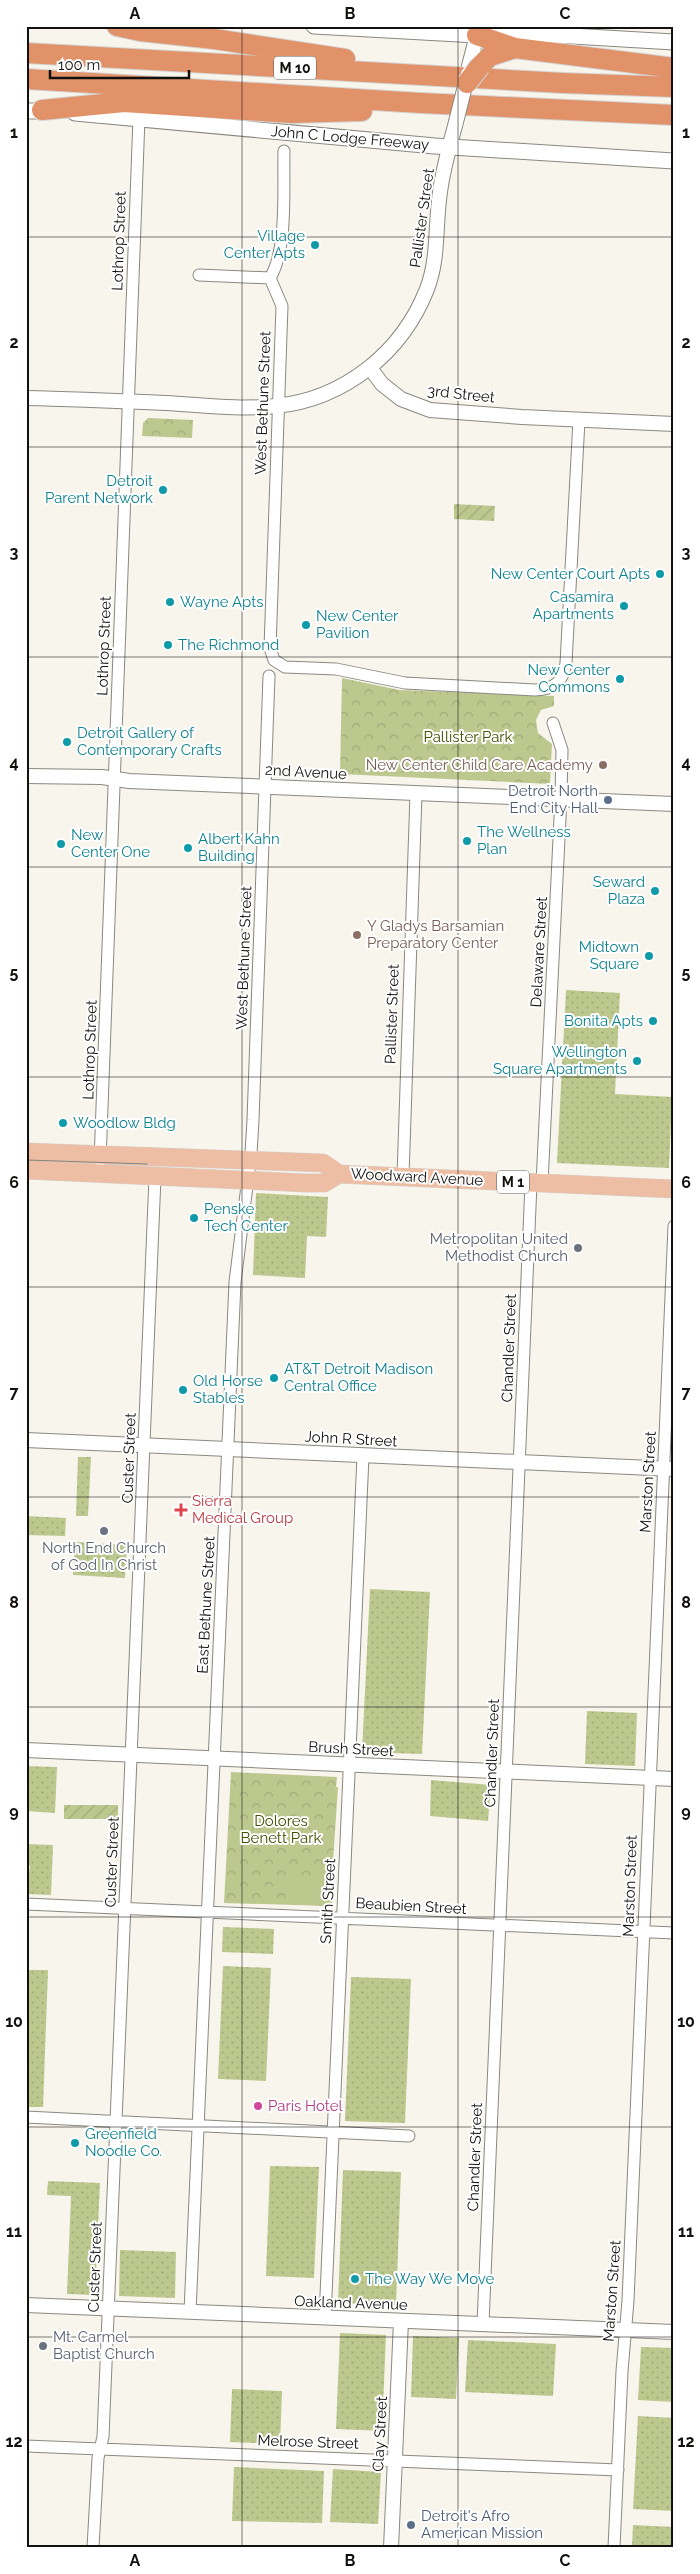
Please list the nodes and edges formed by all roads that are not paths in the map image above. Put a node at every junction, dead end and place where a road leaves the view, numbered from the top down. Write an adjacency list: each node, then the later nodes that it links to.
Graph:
1 (117, 26): 11 (highway)
2 (314, 26): 3 (main road)
3 (350, 28): 4 (main road)
4 (478, 31): 5 (main road); 6 (highway); 9 (street, Pallister Street)
5 (674, 42)
6 (515, 48): 8 (highway); 9 (highway)
7 (26, 53): 11 (highway, M 10)
8 (674, 68)
9 (472, 72): 17 (street, Pallister Street, bridge)
10 (26, 79): 13 (highway, M 10)
11 (563, 83): 12 (highway, M 10)
12 (674, 87)
13 (421, 103): 14 (highway); 15 (highway, M 10)
14 (34, 111): 16 (main road, John C Lodge Freeway)
15 (674, 115)
16 (139, 118): 17 (main road, John C Lodge Freeway); 24 (street, Lothrop Street)
17 (450, 147): 19 (main road, John C Lodge Freeway); 22 (street, Pallister Street)
18 (284, 151): 21 (street)
19 (674, 161)
20 (199, 275): 21 (street)
21 (270, 278): 25 (street, West Bethune Street)
22 (370, 368): 25 (street); 26 (street, 3rd Street)
23 (26, 398): 24 (street)
24 (128, 401): 25 (street); 31 (street, Lothrop Street)
25 (278, 406): 26 (street, West Bethune Street)
26 (579, 420): 27 (street, 3rd Street)
27 (674, 424)
28 (269, 676): 32 (street, West Bethune Street)
29 (553, 723): 34 (street, Delaware Street)
30 (26, 776): 31 (street, 2nd Avenue)
31 (115, 779): 32 (street, 2nd Avenue); 37 (street, Lothrop Street)
32 (265, 785): 33 (street, 2nd Avenue); 38 (street, West Bethune Street)
33 (416, 794): 34 (street, 2nd Avenue); 42 (street, Pallister Street)
34 (561, 798): 35 (street, 2nd Avenue); 45 (street, Delaware Street)
35 (674, 804)
36 (26, 1152): 37 (main road, Woodward Avenue / M 1)
37 (101, 1155): 38 (main road, Woodward Avenue / M 1); 40 (street, Lothrop Street)
38 (250, 1161): 41 (main road, Woodward Avenue / M 1); 44 (street, West Bethune Street)
39 (26, 1170): 40 (main road, Woodward Avenue / M 1)
40 (100, 1174): 43 (main road, Woodward Avenue / M 1)
41 (339, 1174): 42 (main road, Woodward Avenue / M 1); 44 (main road, Woodward Avenue / M 1)
42 (403, 1176): 45 (main road, Woodward Avenue / M 1)
43 (155, 1177): 44 (main road, Woodward Avenue / M 1); 49 (street, Custer Street)
44 (247, 1181): 50 (street, East Bethune Street)
45 (536, 1183): 46 (main road, Woodward Avenue / M 1); 52 (street, Chandler Street)
46 (674, 1189)
47 (674, 1226): 53 (street, Marston Street)
48 (26, 1440): 49 (street, John R Street)
49 (144, 1446): 50 (street, John R Street); 55 (street, Custer Street)
50 (228, 1449): 51 (street, John R Street); 56 (street, East Bethune Street)
51 (363, 1456): 52 (street, John R Street); 57 (street, Smith Street)
52 (519, 1463): 53 (street, John R Street); 58 (street, Chandler Street)
53 (669, 1469): 59 (street, Marston Street)
54 (26, 1750): 55 (street, Brush Street)
55 (132, 1755): 56 (street, Brush Street); 62 (street, Custer Street)
56 (214, 1758): 57 (street, Brush Street); 63 (street, East Bethune Street)
57 (349, 1765): 58 (street, Brush Street); 64 (street, Smith Street)
58 (506, 1772): 59 (street, Brush Street); 65 (street, Chandler Street)
59 (650, 1778): 60 (street, Brush Street); 66 (street, Marston Street)
60 (674, 1779)
61 (26, 1904): 62 (street, Beaubien Street)
62 (125, 1908): 63 (street, Beaubien Street); 69 (street, Custer Street)
63 (208, 1912): 64 (street, Beaubien Street); 70 (street, East Bethune Street)
64 (343, 1918): 65 (street, Beaubien Street); 71 (street, Smith Street)
65 (500, 1925): 66 (street, Beaubien Street); 78 (street, Chandler Street)
66 (643, 1932): 67 (street, Beaubien Street); 79 (street, Marston Street)
67 (674, 1933)
68 (26, 2117): 69 (street)
69 (116, 2121): 70 (street); 74 (street, Custer Street)
70 (199, 2125): 71 (street); 75 (street, East Bethune Street)
71 (333, 2131): 72 (street); 76 (street, Smith Street)
72 (409, 2136)
73 (26, 2305): 74 (street, Oakland Avenue)
74 (108, 2309): 75 (street, Oakland Avenue); 82 (street, Custer Street)
75 (190, 2312): 76 (street, Oakland Avenue)
76 (325, 2318): 77 (street, Oakland Avenue)
77 (401, 2321): 78 (street, Oakland Avenue); 83 (street, Clay Street)
78 (483, 2324): 79 (street, Oakland Avenue)
79 (625, 2330): 80 (street, Oakland Avenue); 84 (street, Marston Street)
80 (674, 2332)
81 (26, 2446): 82 (street, Melrose Street)
82 (100, 2448): 83 (street, Melrose Street); 85 (street, Custer Street)
83 (395, 2460): 84 (street, Melrose Street); 86 (street, Clay Street)
84 (618, 2470): 87 (street, Marston Street)
85 (93, 2548)
86 (391, 2548)
87 (614, 2548)

